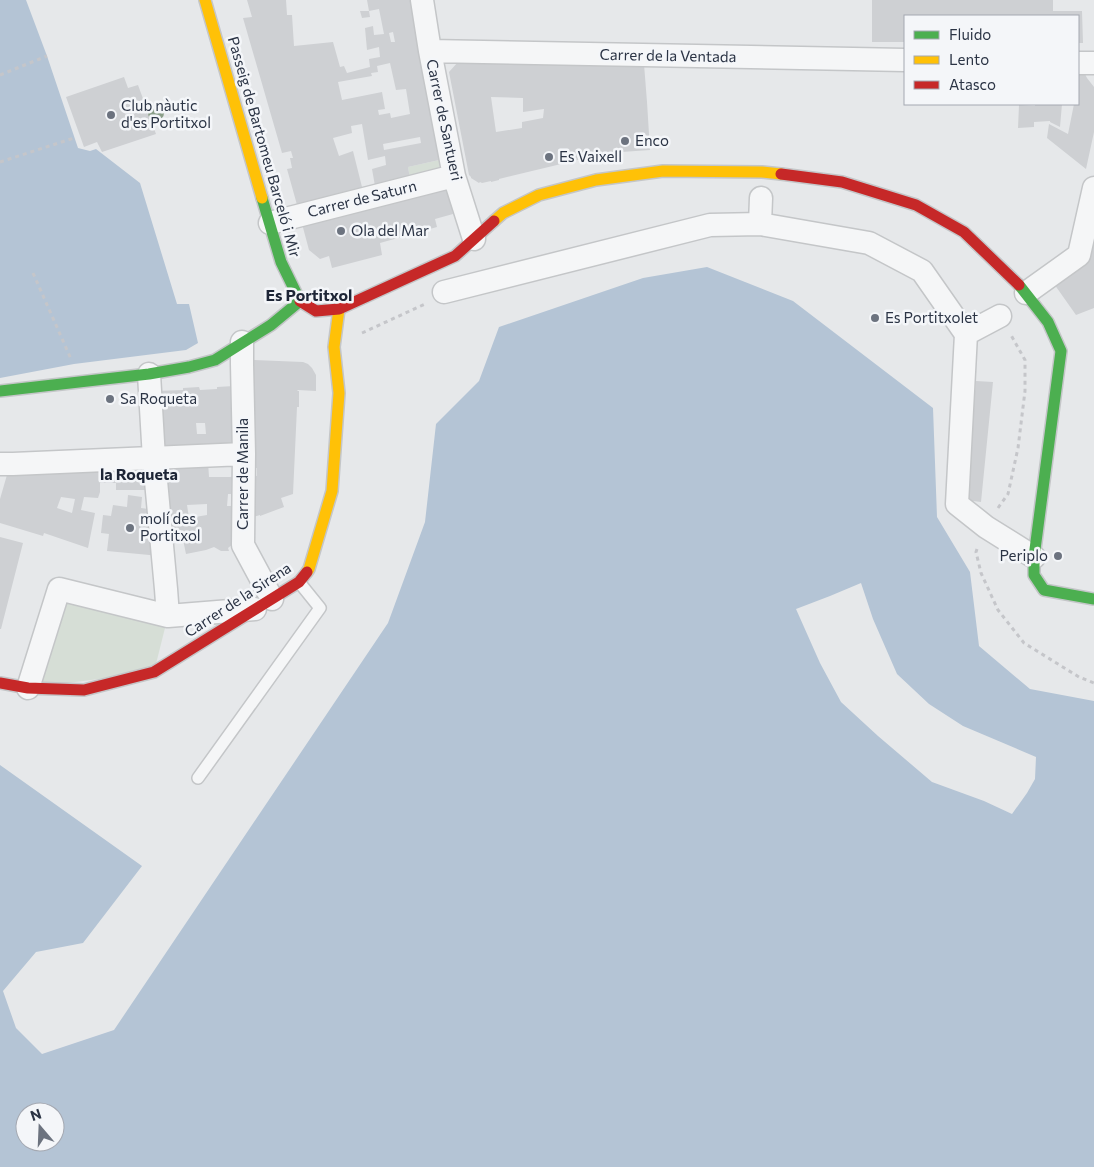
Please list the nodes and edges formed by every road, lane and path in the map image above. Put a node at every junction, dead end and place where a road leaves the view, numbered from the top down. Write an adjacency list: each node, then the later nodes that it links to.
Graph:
1 (205, 0): 16 (street, Passeig de Bartomeu Barceló i Mir)
2 (422, 0): 3 (street, Carrer de Santueri)
3 (430, 51): 6 (street, Carrer de la Ventada); 12 (street, Carrer de Santueri)
4 (1094, 51): 8 (street)
5 (47, 56): 9 (path)
6 (904, 60)
7 (1079, 63): 8 (street)
8 (1094, 64)
9 (0, 74)
10 (74, 138): 11 (path)
11 (0, 162)
12 (454, 176): 16 (street, Carrer de Saturn); 18 (street, Carrer de Santueri)
13 (1094, 188): 15 (street)
14 (762, 198): 17 (street)
15 (1091, 210): 21 (street)
16 (270, 223): 22 (street, Passeig de Bartomeu Barceló i Mir)
17 (760, 224): 20 (street); 25 (street)
18 (474, 239): 21 (street); 23 (street)
19 (33, 273): 27 (path)
20 (444, 292)
21 (1026, 293): 34 (street)
22 (300, 301): 23 (street); 26 (street)
23 (339, 309): 35 (street, Carrer de la Sirena)
24 (1000, 316): 25 (street); 33 (path)
25 (966, 334): 33 (street)
26 (242, 342): 28 (street); 30 (street, Carrer de Manila)
27 (74, 364)
28 (149, 374): 29 (street); 31 (street)
29 (0, 390)
30 (244, 454): 31 (street); 37 (street, Carrer de Manila)
31 (154, 459): 32 (street); 38 (street)
32 (0, 464)
33 (986, 527): 34 (street); 40 (path)
34 (1034, 557): 36 (street)
35 (299, 582): 37 (street, Carrer de la Sirena); 42 (lane)
36 (1094, 599)
37 (264, 604): 38 (street); 41 (street, Carrer de la Sirena)
38 (168, 616): 41 (street)
39 (0, 683): 41 (street, Carrer de la Sirena)
40 (1094, 683)
41 (28, 688)
42 (198, 778)

